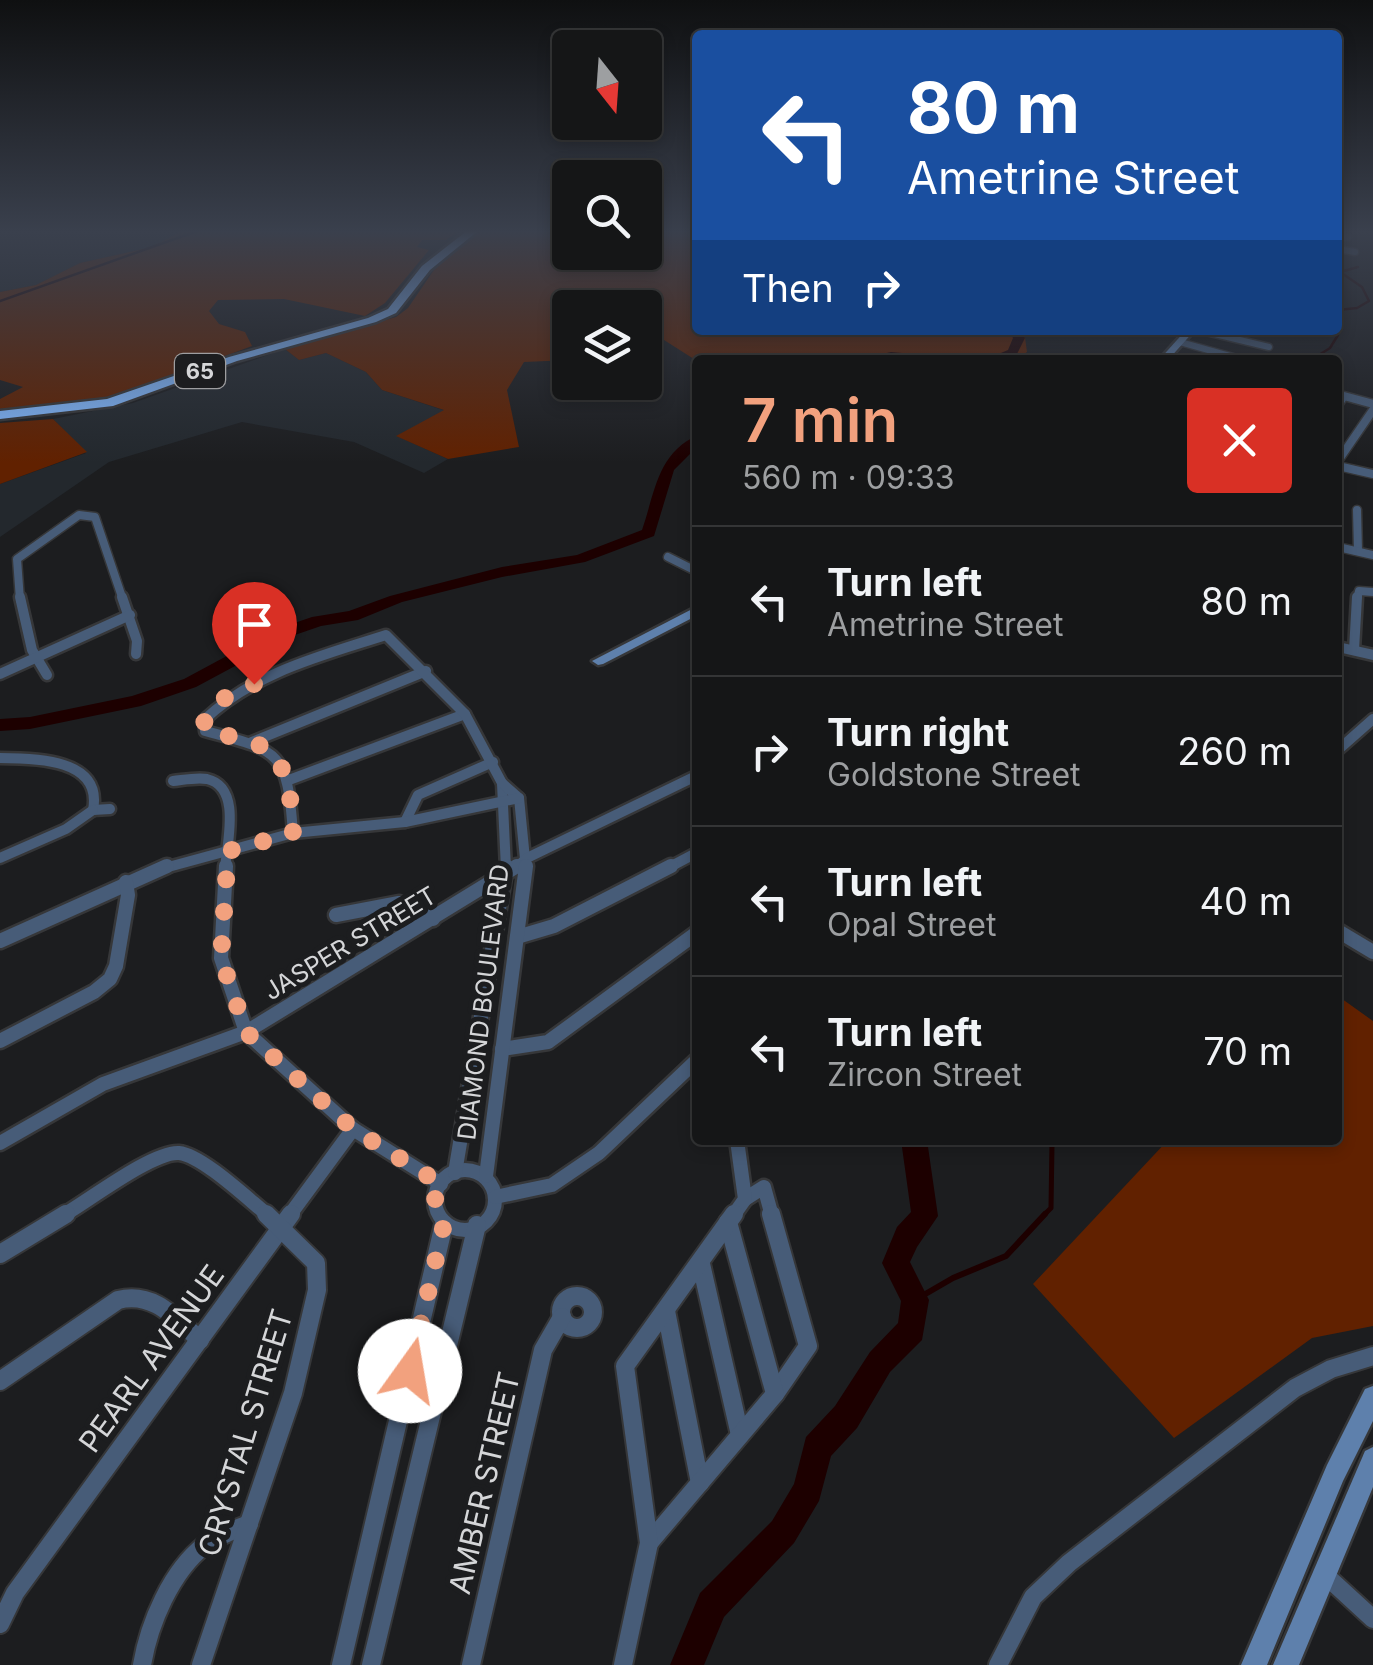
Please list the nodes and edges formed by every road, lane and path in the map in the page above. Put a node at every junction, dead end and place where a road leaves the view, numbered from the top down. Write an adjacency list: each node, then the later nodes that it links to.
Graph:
1 (395, 308): 10 (highway, 65)
2 (1189, 335): 4 (main road)
3 (1217, 335): 5 (street)
4 (1180, 342): 6 (main road); 7 (street)
5 (1269, 347)
6 (1168, 355)
7 (1226, 355)
8 (1342, 399): 9 (street)
9 (1373, 407): 11 (street)
10 (0, 415)
11 (1342, 457)
12 (1342, 465): 13 (street)
13 (1373, 474)
14 (1356, 510): 16 (street)
15 (1342, 548): 16 (street)
16 (1358, 552): 17 (street)
17 (1373, 555)
18 (668, 557): 19 (street)
19 (692, 569)
20 (1373, 592): 24 (street)
21 (692, 613): 28 (main road)
22 (130, 614): 25 (street); 27 (street); 27 (street)
23 (1342, 648): 24 (street)
24 (1354, 650): 26 (street)
25 (136, 654)
26 (1373, 655)
27 (34, 659): 30 (street); 31 (street)
28 (598, 662)
29 (426, 672): 32 (street, DIAMOND BOULEVARD); 34 (street); 34 (street, DIAMOND BOULEVARD)
30 (0, 674)
31 (47, 675)
32 (466, 714): 37 (street, DIAMOND BOULEVARD); 39 (street)
33 (1373, 719): 35 (street)
34 (252, 742): 39 (street)
35 (1342, 746)
36 (0, 758): 45 (street)
37 (493, 762): 41 (street, DIAMOND BOULEVARD); 46 (street)
38 (692, 778): 51 (street, JASPER STREET)
39 (289, 780): 47 (street)
40 (173, 781): 48 (street)
41 (502, 783): 42 (street, DIAMOND BOULEVARD); 43 (street, DIAMOND BOULEVARD)
42 (519, 798): 43 (street); 51 (street, DIAMOND BOULEVARD)
43 (500, 804): 46 (street); 52 (street, DIAMOND BOULEVARD)
44 (110, 809): 45 (street)
45 (93, 810): 50 (street)
46 (405, 822): 47 (street)
47 (293, 833): 48 (street)
48 (228, 851): 53 (street); 61 (street)
49 (692, 855): 58 (street)
50 (0, 858)
51 (527, 858): 52 (street, JASPER STREET); 58 (street, DIAMOND BOULEVARD)
52 (504, 877): 55 (street, JASPER STREET); 68 (street, DIAMOND BOULEVARD)
53 (126, 882): 59 (street); 62 (street)
54 (336, 915): 55 (street)
55 (434, 920): 61 (street, JASPER STREET)
56 (1342, 933): 60 (street)
57 (692, 936): 63 (street)
58 (517, 937): 63 (street, DIAMOND BOULEVARD)
59 (0, 941)
60 (1373, 952)
61 (246, 1032): 65 (street); 66 (street, JASPER STREET)
62 (0, 1041)
63 (502, 1049): 69 (street, DIAMOND BOULEVARD)
64 (692, 1064): 71 (street)
65 (353, 1129): 70 (street); 76 (street, PEARL AVENUE)
66 (0, 1143)
67 (738, 1145): 72 (street)
68 (455, 1173): 69 (street); 70 (street)
69 (486, 1176): 71 (street)
70 (441, 1184): 74 (street)
71 (494, 1197): 75 (street)
72 (745, 1198): 73 (street); 84 (street)
73 (728, 1222): 78 (street); 84 (street)
74 (444, 1224): 75 (street); 96 (street)
75 (477, 1225): 97 (street)
76 (280, 1229): 77 (street, CRYSTAL STREET); 81 (street, PEARL AVENUE); 89 (street, CRYSTAL STREET)
77 (0, 1254)
78 (701, 1264): 79 (street); 86 (street)
79 (666, 1311): 88 (street); 90 (street)
80 (562, 1316): 98 (street, AMBER STREET)
81 (200, 1340): 83 (street); 93 (street, PEARL AVENUE)
82 (1373, 1356): 100 (street)
83 (0, 1381)
84 (775, 1394): 86 (street)
85 (1373, 1398): 101 (main road)
86 (740, 1435): 88 (street)
87 (1371, 1467): 91 (main road)
88 (700, 1483): 90 (street)
89 (249, 1524): 94 (street); 95 (street, CRYSTAL STREET)
90 (649, 1543): 99 (street)
91 (1324, 1573): 92 (street); 102 (main road)
92 (1373, 1619)
93 (0, 1624)
94 (142, 1665)
95 (201, 1665)
96 (341, 1665)
97 (371, 1665)
98 (471, 1665)
99 (622, 1665)
100 (998, 1665)
101 (1254, 1665)
102 (1286, 1665)

